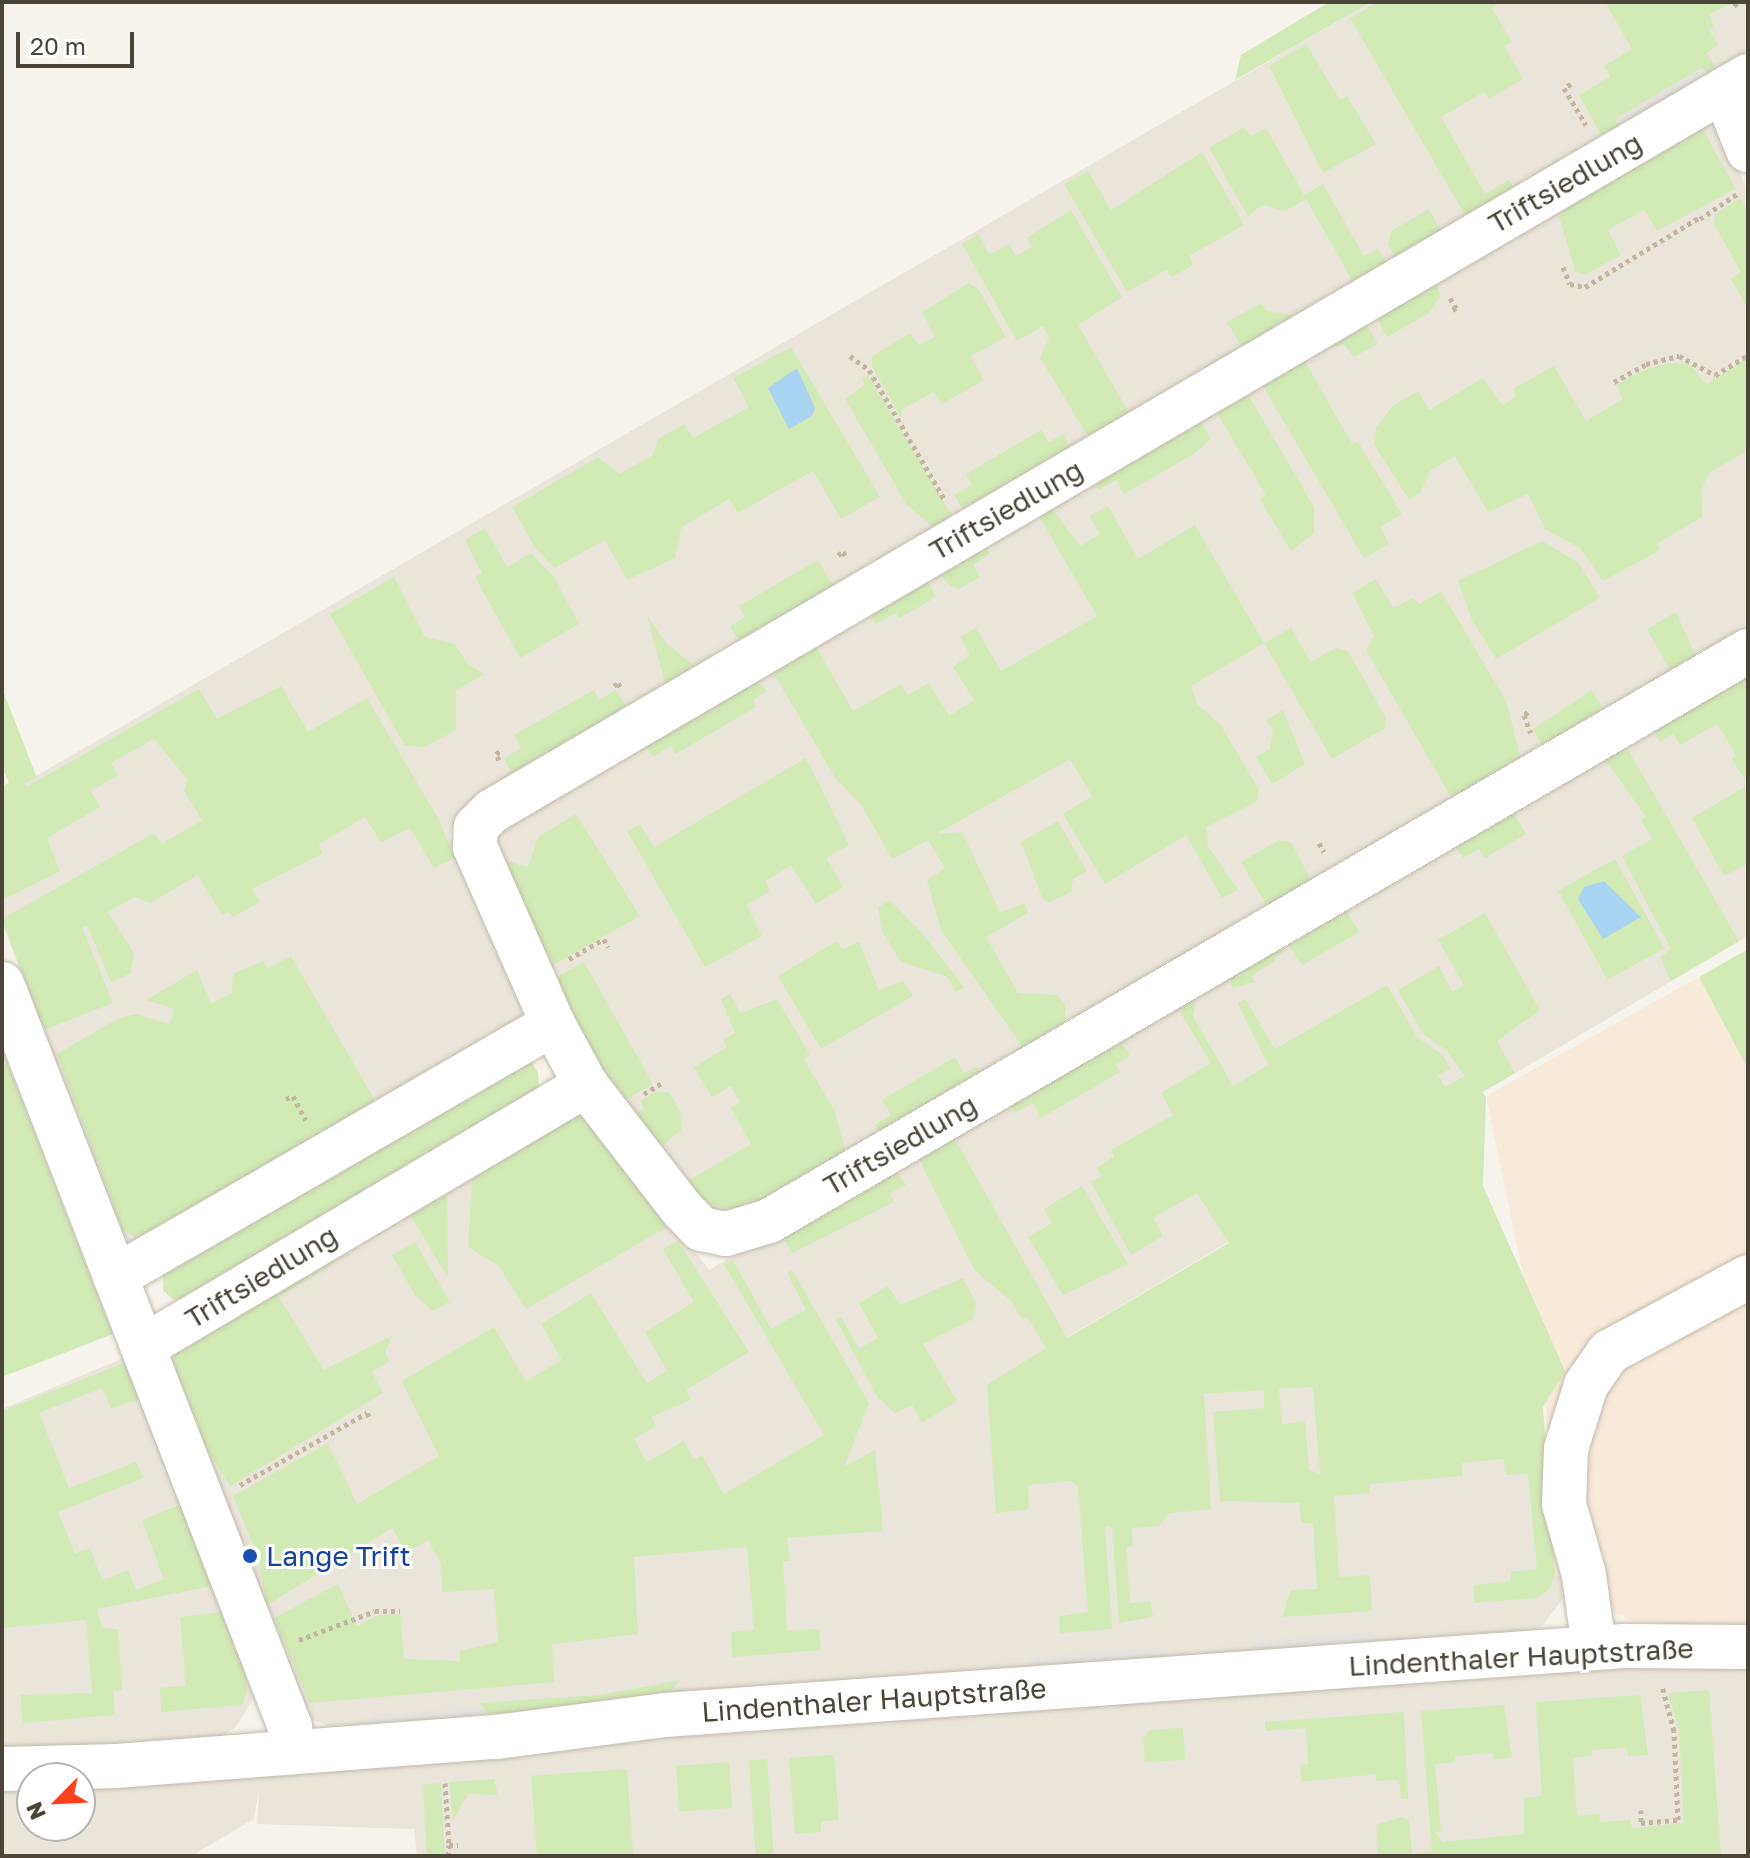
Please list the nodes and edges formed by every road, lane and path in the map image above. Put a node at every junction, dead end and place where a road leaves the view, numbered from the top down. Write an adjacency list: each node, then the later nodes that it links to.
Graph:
1 (1736, 83): 2 (street, Triftsiedlung); 8 (street, Triftsiedlung)
2 (1748, 150)
3 (1748, 187): 4 (path)
4 (1563, 267)
5 (1748, 355): 7 (path)
6 (850, 356): 8 (path)
7 (1614, 382)
8 (968, 532): 13 (street, Triftsiedlung)
9 (1748, 651): 14 (street, Triftsiedlung)
10 (608, 947): 11 (path)
11 (558, 965)
12 (2, 984): 17 (street)
13 (553, 1024): 14 (street, Triftsiedlung); 17 (street)
14 (586, 1085): 19 (street, Triftsiedlung)
15 (286, 1099): 16 (path)
16 (310, 1127)
17 (115, 1277): 19 (street)
18 (1748, 1277): 25 (street)
19 (143, 1347): 27 (street)
20 (371, 1420): 21 (path)
21 (235, 1488)
22 (400, 1611): 23 (path)
23 (293, 1643)
24 (1748, 1647): 25 (street, Lindenthaler Hauptstraße)
25 (1594, 1648): 27 (street, Lindenthaler Hauptstraße)
26 (1661, 1681): 30 (path)
27 (293, 1752): 29 (street, Lindenthaler Hauptstraße)
28 (444, 1767): 31 (path)
29 (2, 1769)
30 (1641, 1810)
31 (449, 1845): 32 (path); 33 (path)
32 (458, 1845)
33 (448, 1856)

